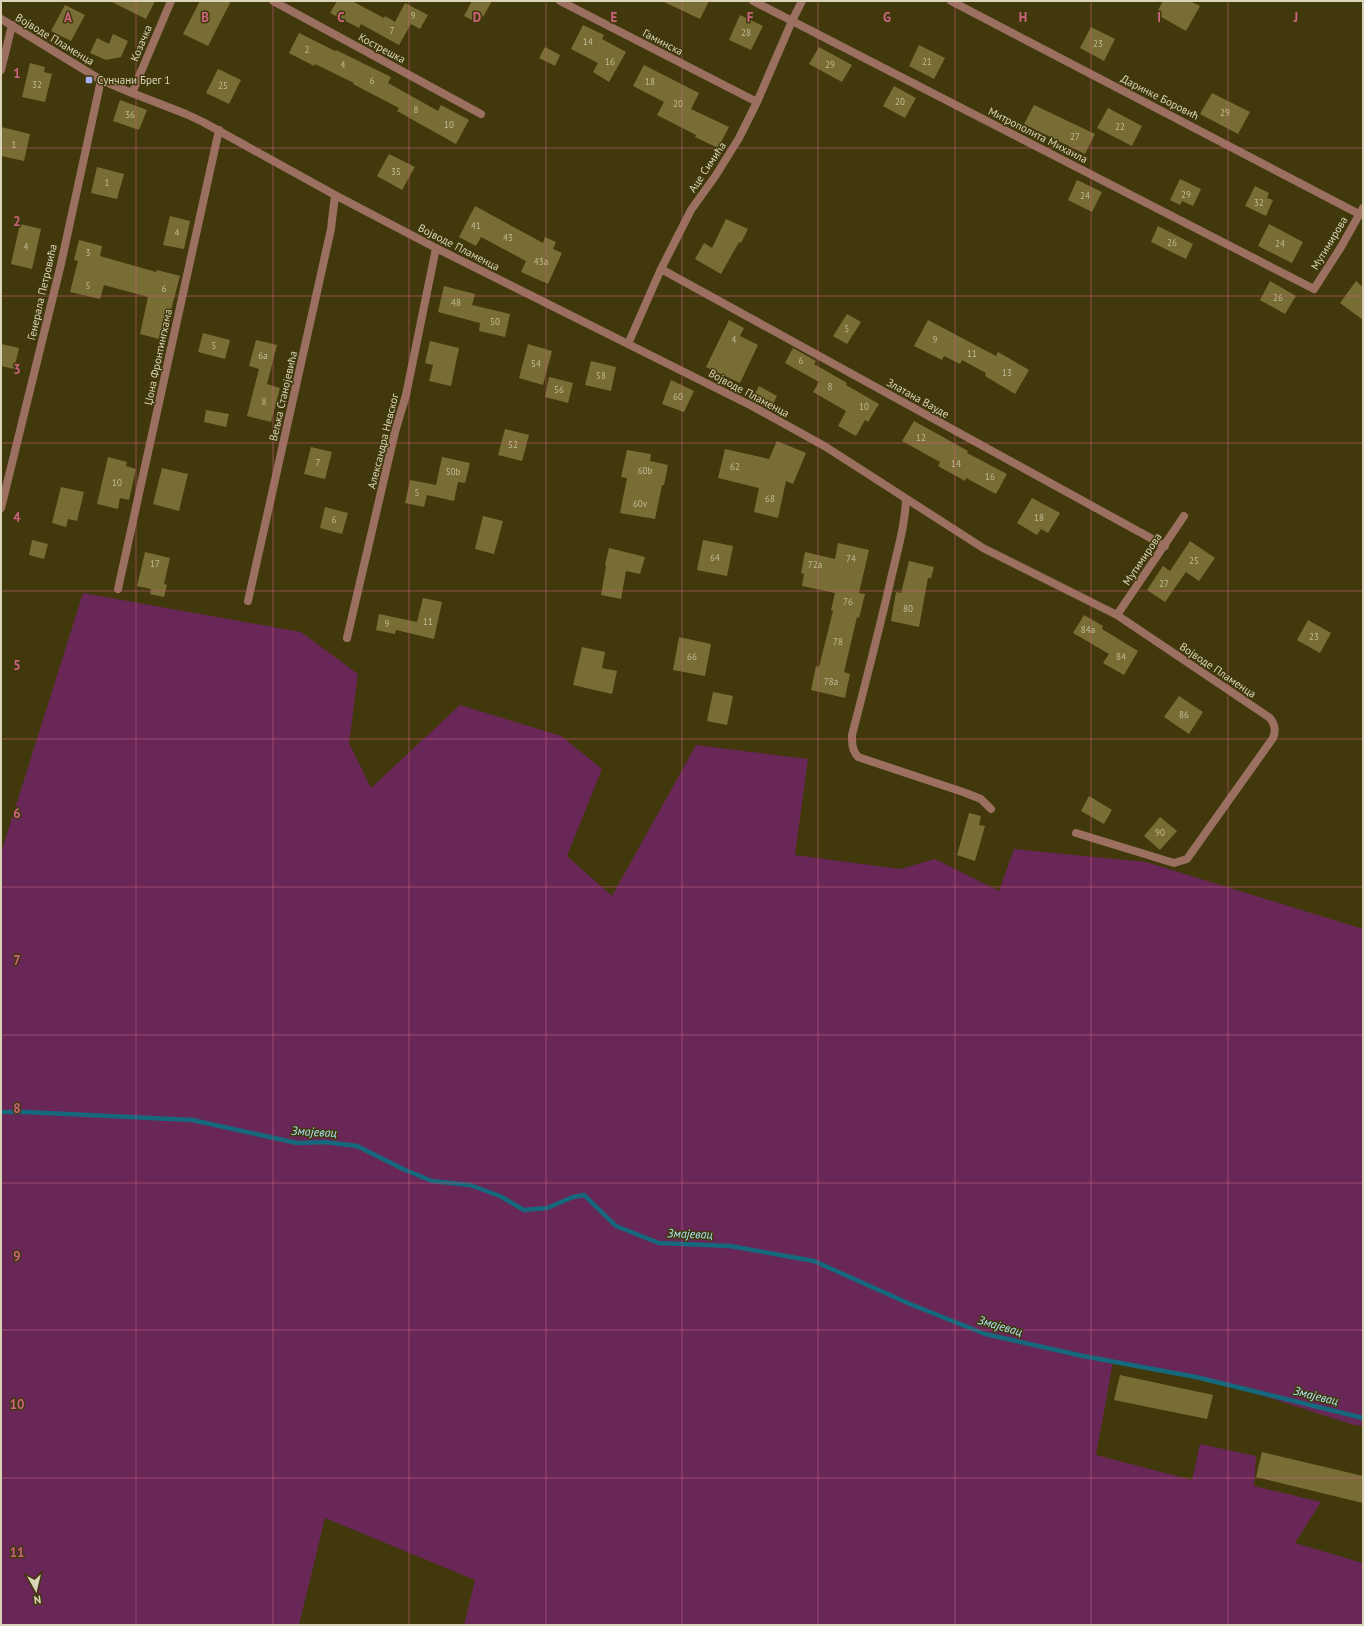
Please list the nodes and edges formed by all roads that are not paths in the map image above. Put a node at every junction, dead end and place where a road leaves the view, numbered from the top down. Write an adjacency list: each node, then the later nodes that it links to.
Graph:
1 (171, 1): 12 (street, Козачка)
2 (273, 1): 14 (street, Кострешка)
3 (560, 1): 13 (street, Гаминска)
4 (753, 1): 8 (street, Митрополита Михаила)
5 (802, 1): 8 (street, Аце Симића)
6 (951, 1): 17 (street, Даринке Боровић)
7 (1, 19): 9 (street, Војводе Пламенца)
8 (792, 21): 13 (street, Аце Симића); 20 (street, Митрополита Михаила)
9 (12, 25): 10 (street); 11 (street, Војводе Пламенца)
10 (1, 70)
11 (101, 80): 12 (street, Војводе Пламенца); 23 (street, Генерала Петровића)
12 (132, 93): 15 (street, Војводе Пламенца)
13 (757, 102): 19 (street, Аце Симића)
14 (481, 114)
15 (219, 130): 16 (street, Војводе Пламенца); 26 (street, Џона Фронтингхама)
16 (335, 195): 18 (street, Војводе Пламенца); 27 (street, Вељка Станојевића)
17 (1361, 211): 20 (street, Мутимирова)
18 (436, 248): 21 (street, Војводе Пламенца); 29 (street, Александра Невског)
19 (661, 268): 21 (street, Аце Симића); 25 (street, Златана Вауде)
20 (1314, 289)
21 (628, 344): 22 (street, Војводе Пламенца)
22 (906, 499): 28 (street, Војводе Пламенца); 30 (street)
23 (1, 508)
24 (1184, 516): 25 (street, Мутимирова)
25 (1164, 546): 28 (street, Мутимирова)
26 (118, 589)
27 (248, 601)
28 (1117, 615): 31 (street, Војводе Пламенца)
29 (347, 638)
30 (991, 809)
31 (1076, 833)

